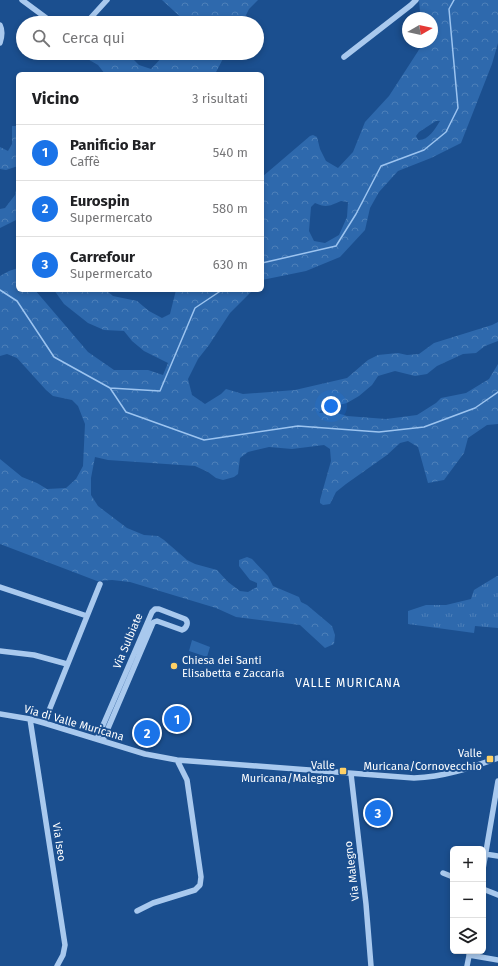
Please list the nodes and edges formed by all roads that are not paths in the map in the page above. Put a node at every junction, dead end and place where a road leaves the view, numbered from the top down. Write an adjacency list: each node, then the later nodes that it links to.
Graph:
1 (22, 0): 4 (street)
2 (107, 0): 5 (street)
3 (416, 0): 8 (street)
4 (44, 16)
5 (92, 16)
6 (0, 25): 7 (street)
7 (0, 44)
8 (344, 57)
9 (100, 584): 11 (street)
10 (0, 587): 11 (street)
11 (86, 616): 13 (street)
12 (0, 651): 13 (street)
13 (67, 664): 16 (street)
14 (0, 714): 15 (street, Via di Valle Muricana)
15 (30, 719): 16 (street, Via di Valle Muricana); 34 (street, Via Iseo)
16 (44, 723): 17 (street, Via di Valle Muricana)
17 (100, 740): 17 (street, Via Sulbiate); 19 (street, Via di Valle Muricana)
18 (498, 758): 20 (street, Via di Valle Muricana)
19 (178, 760): 20 (street, Via di Valle Muricana); 30 (street)
20 (351, 774): 35 (street, Via Malegno)
21 (498, 781): 22 (street)
22 (496, 809): 23 (street)
23 (486, 850)
24 (486, 854): 25 (street)
25 (498, 856)
26 (443, 874): 27 (street)
27 (450, 877)
28 (486, 890): 29 (street)
29 (498, 894)
30 (137, 910)
31 (469, 954): 36 (street)
32 (473, 954): 33 (street)
33 (498, 960)
34 (57, 966)
35 (371, 966)
36 (467, 966)

